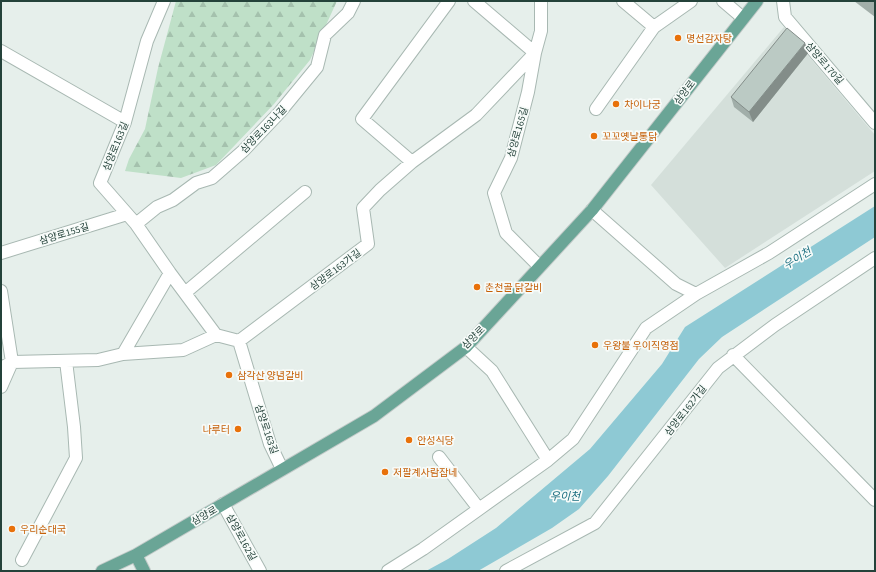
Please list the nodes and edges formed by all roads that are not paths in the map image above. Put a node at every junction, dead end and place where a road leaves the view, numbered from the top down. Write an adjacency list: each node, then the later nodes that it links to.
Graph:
1 (164, 1): 16 (street, 삼양로163길)
2 (354, 1): 23 (street, 삼양로163나길)
3 (449, 1): 18 (street)
4 (474, 1): 14 (street)
5 (541, 1): 14 (street, 삼양로165길)
6 (623, 1): 12 (street)
7 (691, 1): 12 (street)
8 (723, 1): 11 (street)
9 (757, 1): 11 (main road, 삼양로)
10 (783, 1): 17 (street, 삼양로170길)
11 (743, 18): 21 (main road, 삼양로)
12 (654, 27): 15 (street)
13 (1, 51): 16 (street)
14 (535, 52): 18 (street, 삼양로163가길); 26 (street, 삼양로165길)
15 (596, 109)
16 (125, 122): 22 (street, 삼양로163길)
17 (875, 123)
18 (412, 162): 32 (street, 삼양로163가길)
19 (875, 184): 30 (street)
20 (305, 192): 29 (street)
21 (592, 210): 26 (main road, 삼양로); 30 (street)
22 (127, 214): 23 (street, 삼양로163길); 24 (street, 삼양로155길)
23 (136, 224): 27 (street, 삼양로163길)
24 (1, 253)
25 (875, 258): 35 (street, 삼양로162가길)
26 (539, 266): 33 (main road, 삼양로)
27 (170, 273): 29 (street, 삼양로163길); 34 (street)
28 (1, 291): 37 (street)
29 (186, 292): 31 (street, 삼양로163길)
30 (696, 294): 41 (street)
31 (216, 335): 32 (street); 34 (street)
32 (239, 341): 42 (street, 삼양로163길)
33 (466, 347): 41 (street); 42 (main road, 삼양로)
34 (123, 354): 36 (street)
35 (733, 356): 43 (street); 52 (street, 삼양로162가길)
36 (66, 361): 37 (street); 47 (street)
37 (12, 362): 38 (street); 39 (street)
38 (1, 368)
39 (1, 387)
40 (439, 457): 45 (street)
41 (548, 460): 45 (street)
42 (282, 469): 44 (main road, 삼양로)
43 (875, 500)
44 (223, 504): 46 (main road, 삼양로); 50 (street, 삼양로162길)
45 (479, 509): 51 (street)
46 (136, 555): 48 (main road, 삼양로); 49 (main road)
47 (22, 560)
48 (102, 571)
49 (144, 571)
50 (260, 571)
51 (388, 571)
52 (506, 571)

